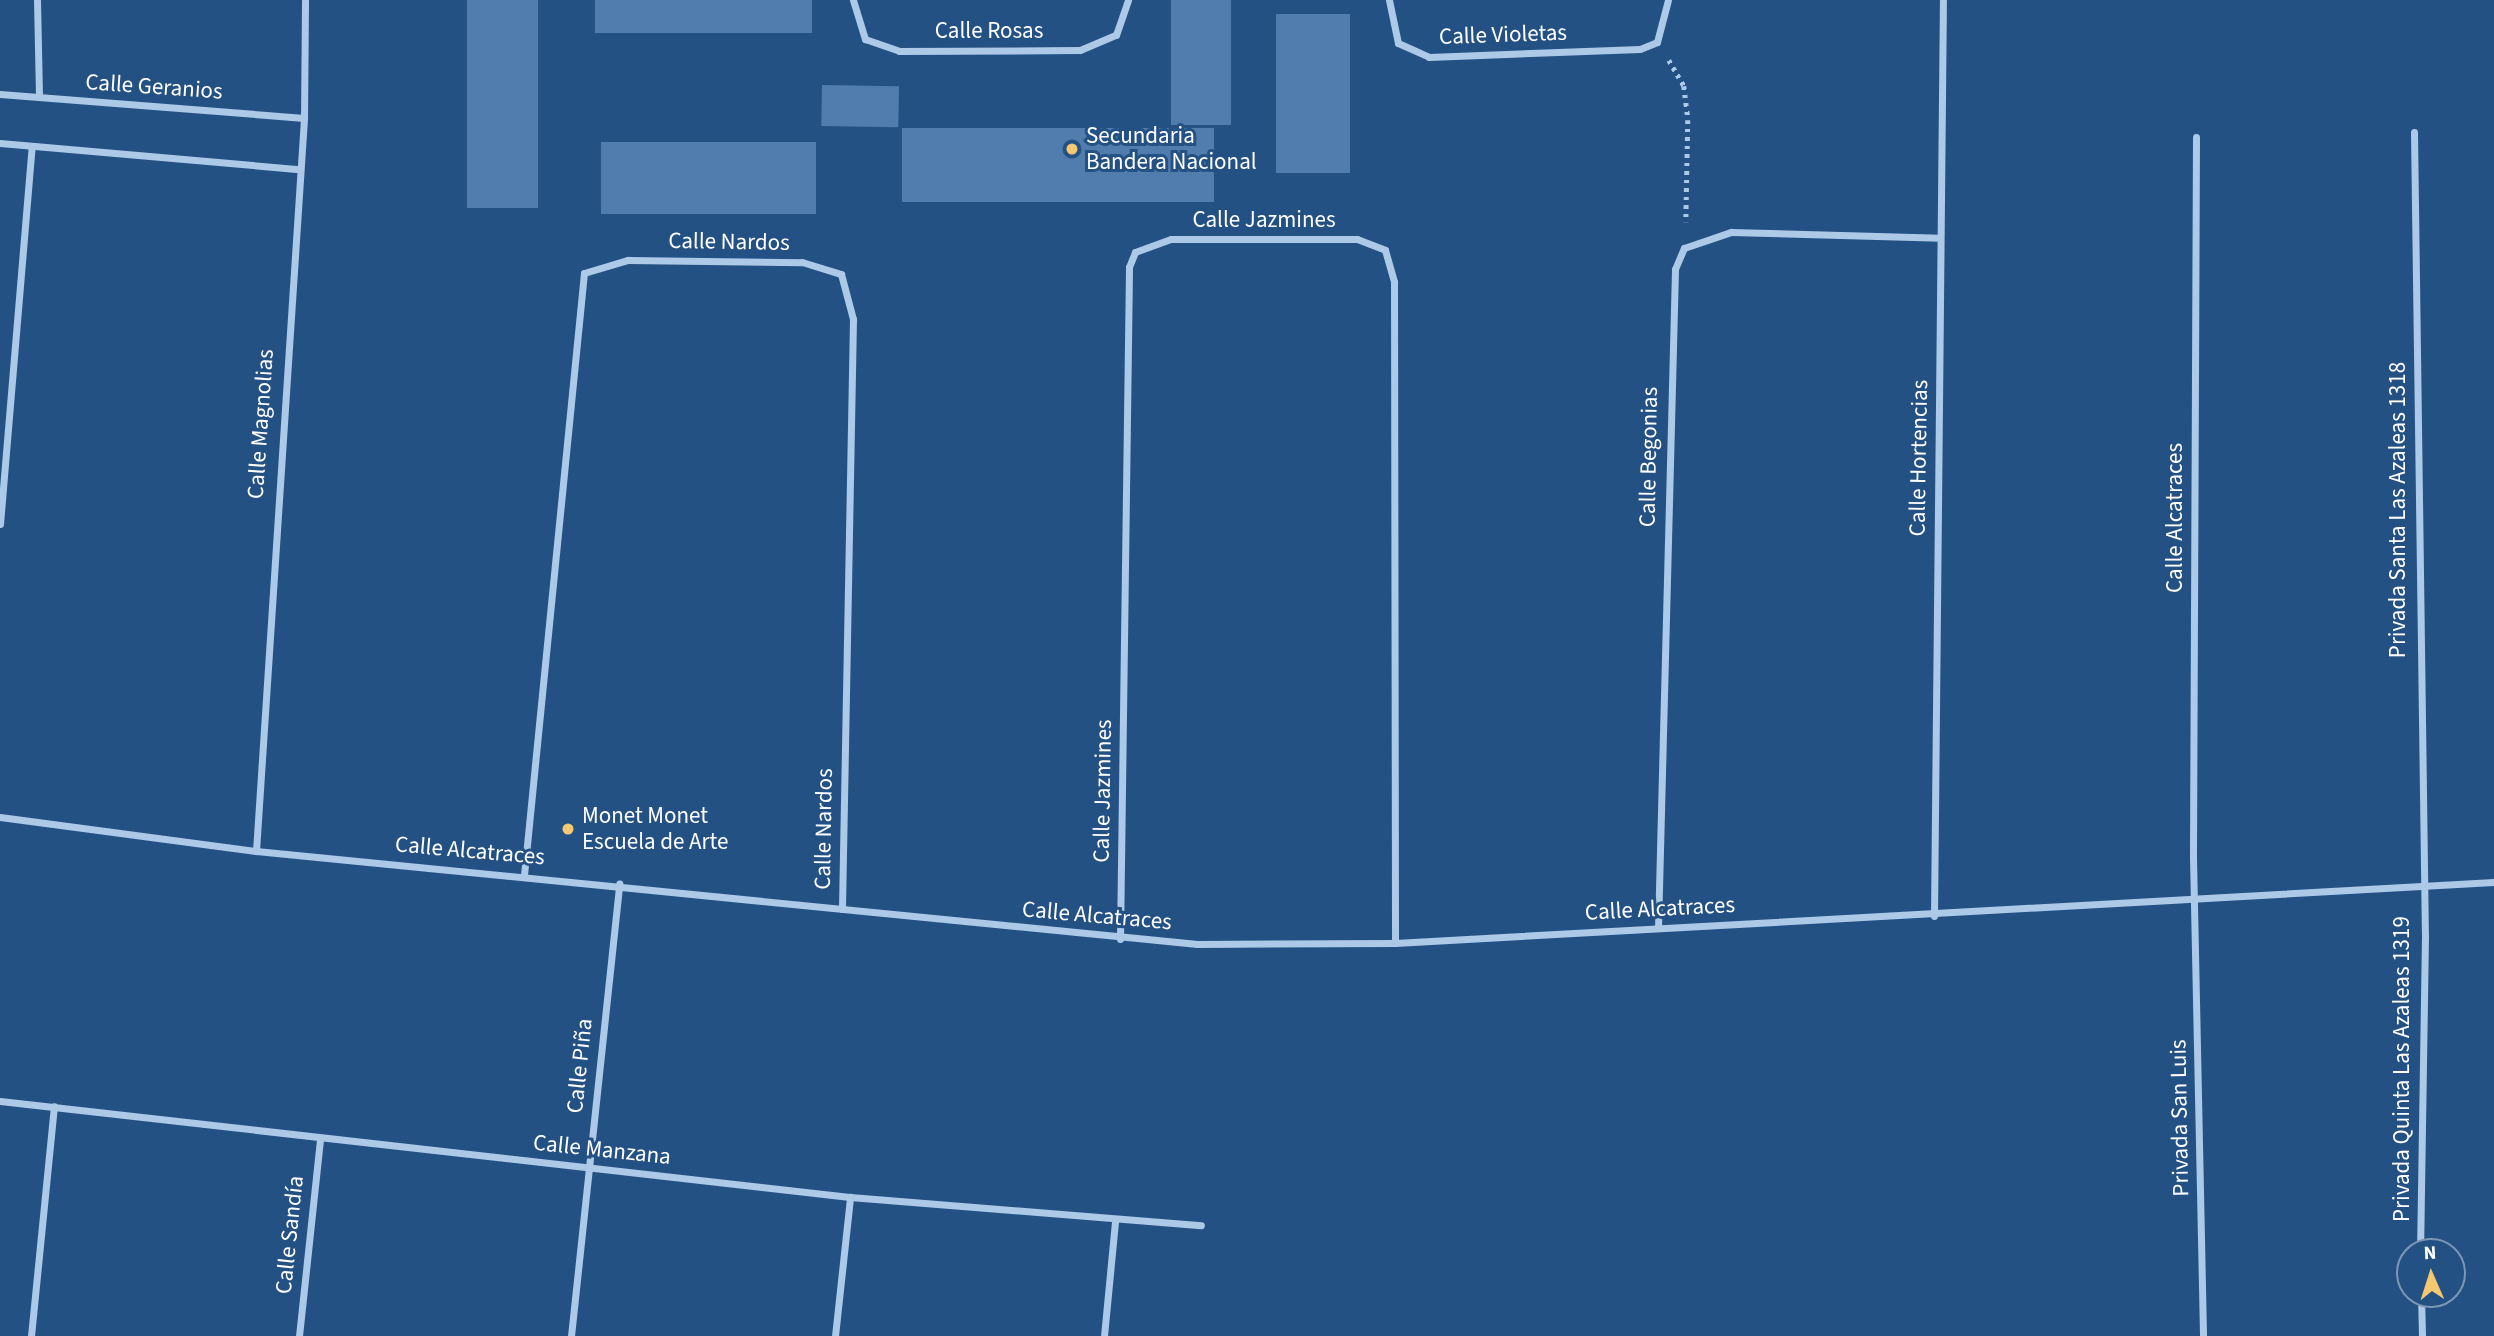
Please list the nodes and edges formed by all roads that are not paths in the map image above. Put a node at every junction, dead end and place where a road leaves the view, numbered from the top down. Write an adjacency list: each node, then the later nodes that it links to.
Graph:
1 (37, 0): 9 (street)
2 (305, 0): 10 (street, Calle Magnolias)
3 (853, 0): 4 (street, Calle Rosas)
4 (1128, 0)
5 (1389, 0): 6 (street, Calle Violetas)
6 (1668, 0)
7 (1943, 0): 16 (street, Calle Hortencias)
8 (0, 94): 9 (street, Calle Geranios)
9 (39, 97): 10 (street, Calle Geranios)
10 (304, 118): 15 (street, Calle Magnolias)
11 (2414, 132): 23 (street, Privada Santa Las Azaleas 1318)
12 (2196, 137): 24 (street, Calle Alcatraces)
13 (0, 143): 14 (street)
14 (32, 146): 15 (street); 17 (street)
15 (299, 169): 19 (street, Calle Magnolias)
16 (1940, 238): 26 (street, Calle Hortencias); 27 (street, Calle Begonias)
17 (0, 524)
18 (0, 817): 19 (street, Calle Alcatraces)
19 (256, 851): 20 (street, Calle Alcatraces)
20 (524, 874): 22 (street, Calle Alcatraces); 25 (street, Calle Nardos)
21 (2494, 882): 23 (street, Calle Alcatraces)
22 (619, 884): 25 (street, Calle Alcatraces); 33 (street, Calle Piña)
23 (2421, 887): 24 (street, Calle Alcatraces); 37 (street, Privada Quinta Las Azaleas 1319)
24 (2195, 900): 26 (street, Calle Alcatraces); 44 (street, Privada San Luis)
25 (842, 909): 28 (street, Calle Alcatraces)
26 (1934, 916): 27 (street, Calle Alcatraces)
27 (1658, 928): 29 (street, Calle Alcatraces)
28 (1121, 939): 29 (street, Calle Alcatraces); 29 (street, Calle Jazmines)
29 (1395, 943)
30 (0, 1101): 31 (street, Calle Manzana)
31 (54, 1106): 32 (street, Calle Manzana); 39 (street)
32 (320, 1138): 33 (street, Calle Manzana); 40 (street, Calle Sandía)
33 (589, 1167): 34 (street, Calle Manzana); 41 (street, Calle Piña)
34 (849, 1197): 35 (street, Calle Manzana); 42 (street)
35 (1115, 1221): 36 (street, Calle Manzana); 43 (street)
36 (1201, 1225)
37 (2420, 1238)
38 (2421, 1308): 45 (street)
39 (31, 1336)
40 (299, 1336)
41 (570, 1336)
42 (835, 1336)
43 (1104, 1336)
44 (2203, 1336)
45 (2422, 1336)

